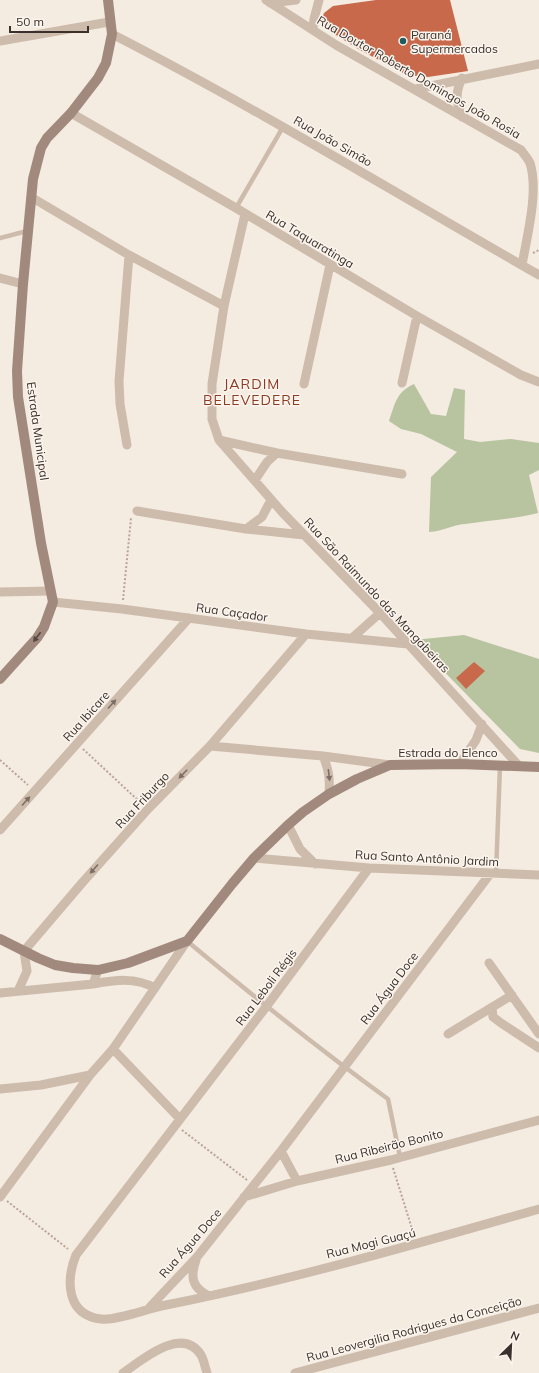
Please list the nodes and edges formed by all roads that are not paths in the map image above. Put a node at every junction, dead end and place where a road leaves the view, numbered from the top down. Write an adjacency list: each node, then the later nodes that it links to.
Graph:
1 (108, 0): 5 (street, Estrada Municipal)
2 (296, 0): 4 (street)
3 (319, 0): 6 (street)
4 (268, 1): 6 (street, Rua Doutor Roberto Domingos João Rosia)
5 (110, 22): 7 (street, Estrada Municipal); 8 (street)
6 (313, 29): 11 (street, Rua Doutor Roberto Domingos João Rosia)
7 (112, 34): 12 (street, Estrada Municipal); 14 (street, Rua João Simão)
8 (0, 41)
9 (539, 64): 10 (street)
10 (462, 78): 11 (street); 13 (street)
11 (416, 89): 13 (street, Rua Doutor Roberto Domingos João Rosia)
12 (71, 113): 15 (street, Estrada Municipal); 16 (street, Rua Taquaratinga)
13 (462, 117): 22 (street, Rua Doutor Roberto Domingos João Rosia)
14 (283, 127): 16 (lane); 22 (street, Rua João Simão)
15 (31, 197): 18 (street, Estrada Municipal); 20 (street)
16 (236, 208): 17 (street, Rua Taquaratinga)
17 (245, 214): 21 (street, Rua Taquaratinga); 26 (street)
18 (27, 231): 19 (lane); 25 (street, Estrada Municipal)
19 (0, 238)
20 (129, 255): 26 (street); 32 (street)
21 (330, 264): 27 (street, Rua Taquaratinga); 30 (street)
22 (522, 265): 23 (street, Rua João Simão)
23 (539, 275)
24 (0, 278): 25 (street)
25 (23, 284): 40 (street, Estrada Municipal)
26 (224, 306): 31 (street)
27 (417, 316): 28 (street, Rua Taquaratinga); 29 (street)
28 (539, 382)
29 (402, 383)
30 (304, 384)
31 (219, 440): 33 (street); 35 (street, Rua São Raimundo das Mangabeiras)
32 (127, 445)
33 (277, 453): 34 (street); 35 (street)
34 (402, 474)
35 (255, 480): 36 (street, Rua São Raimundo das Mangabeiras)
36 (271, 500): 38 (street); 39 (street, Rua São Raimundo das Mangabeiras)
37 (137, 511): 38 (street)
38 (246, 529): 39 (street)
39 (304, 535): 43 (street, Rua São Raimundo das Mangabeiras)
40 (51, 591): 41 (street); 42 (street, Estrada Municipal)
41 (0, 592)
42 (53, 602): 44 (street, Rua Caçador); 48 (street, one-way to 48)
43 (380, 613): 46 (street); 47 (street, Rua São Raimundo das Mangabeiras)
44 (189, 618): 45 (street, Rua Caçador); 59 (street, Rua Ibicare, one-way to 44)
45 (306, 634): 46 (street, Rua Caçador); 50 (street, Rua Friburgo)
46 (352, 638): 47 (street, Rua Caçador)
47 (408, 644): 49 (street, Rua São Raimundo das Mangabeiras)
48 (0, 679)
49 (482, 724): 52 (street); 55 (street, Rua São Raimundo das Mangabeiras)
50 (210, 746): 51 (street); 67 (street, Rua Friburgo, one-way to 67)
51 (323, 756): 53 (street); 57 (street, one-way to 57)
52 (460, 764): 53 (street, Estrada do Elenco); 54 (street, Estrada do Elenco)
53 (390, 765): 57 (street, Estrada do Elenco)
54 (500, 765): 55 (street, Estrada do Elenco); 63 (lane)
55 (519, 766): 56 (street, Estrada do Elenco)
56 (539, 767)
57 (329, 794): 58 (street, Estrada do Elenco)
58 (288, 825): 60 (street, Estrada do Elenco); 61 (street)
59 (0, 830)
60 (254, 858): 61 (street, Rua Santo Antônio Jardim); 66 (street, Estrada do Elenco)
61 (315, 864): 62 (street, Rua Santo Antônio Jardim)
62 (369, 868): 63 (street, Rua Santo Antônio Jardim); 75 (street, Rua Leboli Régis)
63 (493, 874): 64 (street, Rua Santo Antônio Jardim); 81 (street, Rua Água Doce)
64 (539, 874)
65 (0, 939): 67 (street)
66 (187, 941): 69 (street); 71 (street, Estrada do Elenco); 75 (lane)
67 (24, 951): 69 (street); 72 (street)
68 (489, 963): 74 (street)
69 (98, 970): 70 (street)
70 (93, 984): 71 (street); 72 (street)
71 (155, 988): 80 (street, Estrada do Elenco)
72 (18, 991): 73 (street)
73 (0, 993)
74 (512, 995): 76 (street); 78 (street)
75 (266, 1007): 81 (lane); 85 (street, Rua Leboli Régis)
76 (492, 1007): 77 (street); 79 (street)
77 (448, 1034)
78 (539, 1034)
79 (539, 1048)
80 (112, 1049): 82 (street, Estrada do Elenco); 85 (street)
81 (344, 1067): 86 (street, Rua Água Doce); 87 (lane)
82 (90, 1075): 83 (street); 89 (street, Estrada do Elenco)
83 (0, 1089)
84 (539, 1120): 87 (street, Rua Ribeirão Bonito)
85 (177, 1121): 94 (street)
86 (281, 1151): 88 (street); 90 (street, Rua Água Doce)
87 (400, 1157): 88 (street, Rua Ribeirão Bonito)
88 (297, 1181): 90 (street, Rua Ribeirão Bonito)
89 (0, 1197)
90 (244, 1197): 92 (street, Rua Água Doce)
91 (539, 1209): 93 (street, Rua Mogi Guaçú)
92 (197, 1257): 93 (street); 94 (street, Rua Água Doce)
93 (209, 1296): 94 (street, Rua Mogi Guaçú)
94 (148, 1308)
95 (539, 1308): 98 (street, Rua Leovergilia Rodrigues da Conceição)
96 (123, 1373): 97 (street)
97 (207, 1373)
98 (295, 1373)

